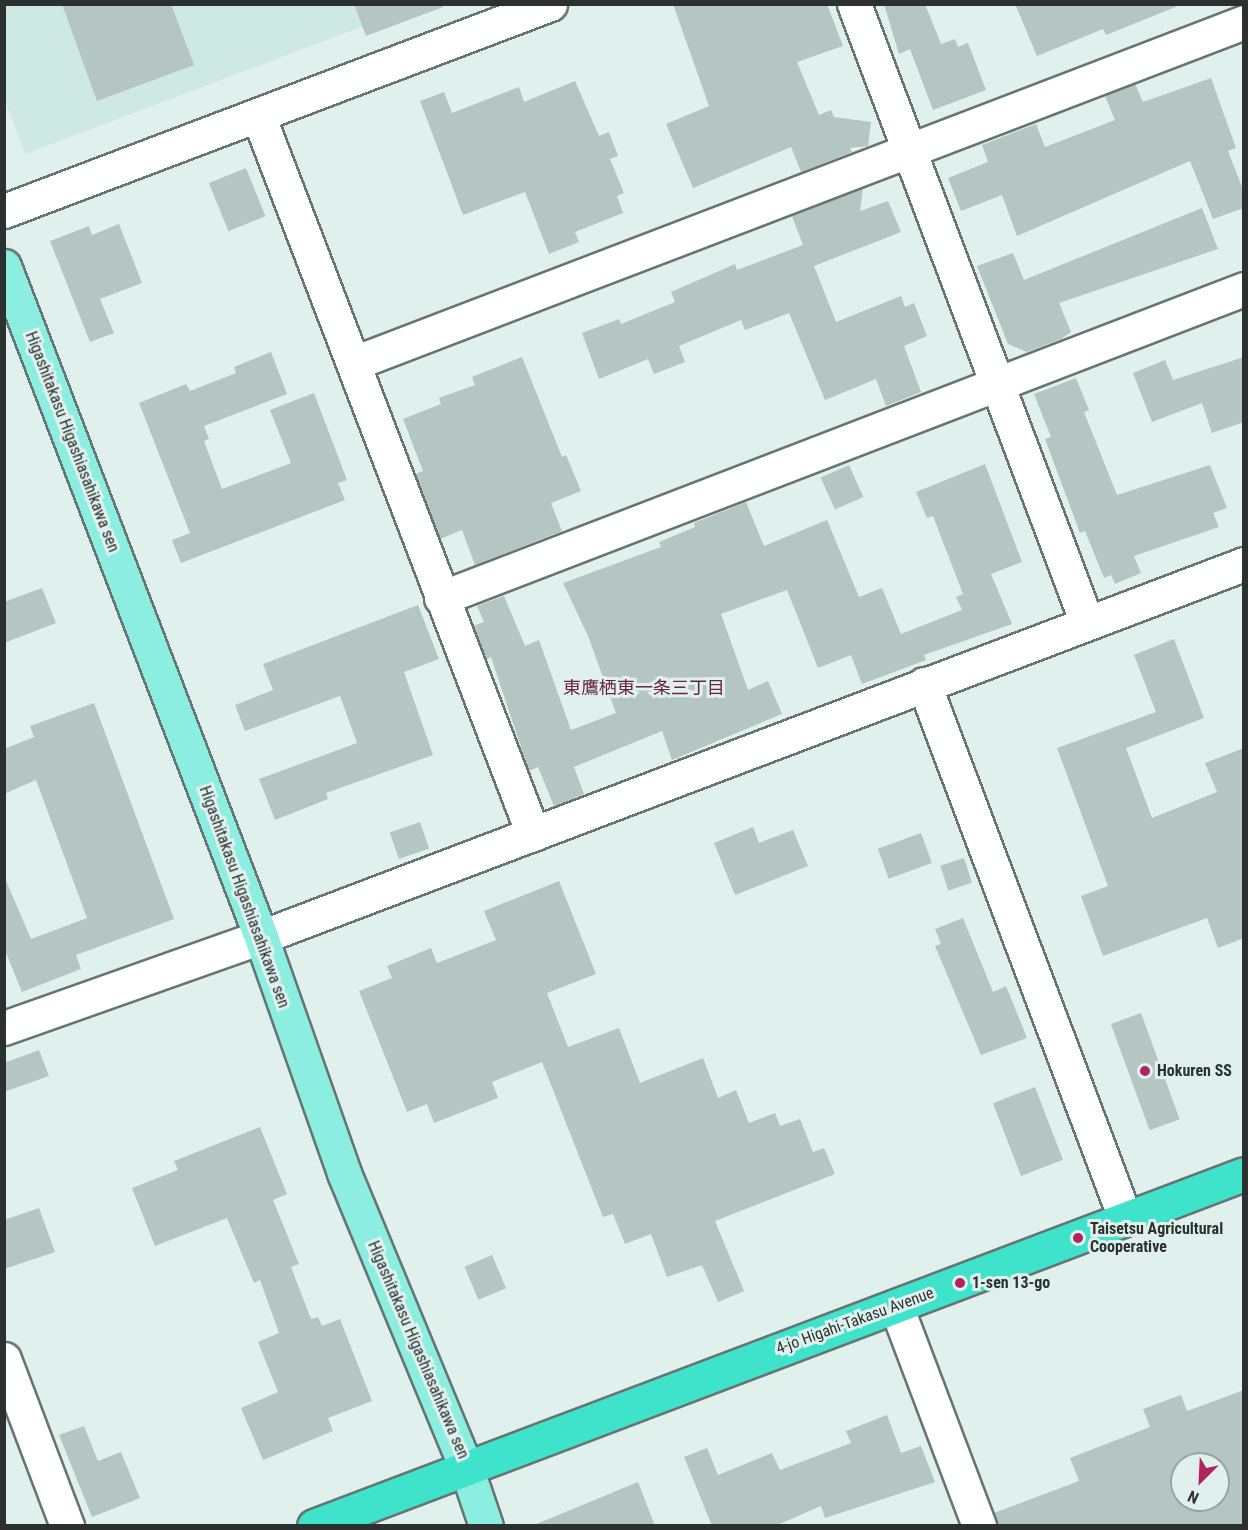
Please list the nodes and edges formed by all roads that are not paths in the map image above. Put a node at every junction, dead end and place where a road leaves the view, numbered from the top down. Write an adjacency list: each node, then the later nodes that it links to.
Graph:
1 (550, 4): 4 (street)
2 (854, 4): 5 (street)
3 (1244, 22): 5 (street)
4 (258, 115): 6 (street); 9 (street)
5 (910, 151): 9 (street); 10 (street)
6 (4, 211)
7 (4, 266): 16 (main road, Higashitakasu Higashiasahikawa sen)
8 (1244, 289): 10 (street)
9 (354, 363): 12 (street)
10 (995, 383): 12 (street); 13 (street)
11 (1244, 564): 13 (street)
12 (441, 598): 15 (street)
13 (1087, 624): 14 (street)
14 (924, 684): 15 (street); 19 (street)
15 (533, 834): 16 (street)
16 (261, 937): 17 (street); 22 (main road, Higashitakasu Higashiasahikawa sen)
17 (7, 1018)
18 (1244, 1174): 19 (highway, 4-jo Higahi-Takasu Avenue)
19 (1125, 1218): 20 (highway, 4-jo Higahi-Takasu Avenue)
20 (896, 1305): 22 (highway, 4-jo Higahi-Takasu Avenue); 26 (street)
21 (4, 1359): 23 (street)
22 (466, 1467): 24 (highway, 4-jo Higahi-Takasu Avenue); 25 (main road, Higashitakasu Higashiasahikawa sen)
23 (67, 1526)
24 (314, 1526)
25 (486, 1526)
26 (979, 1526)

